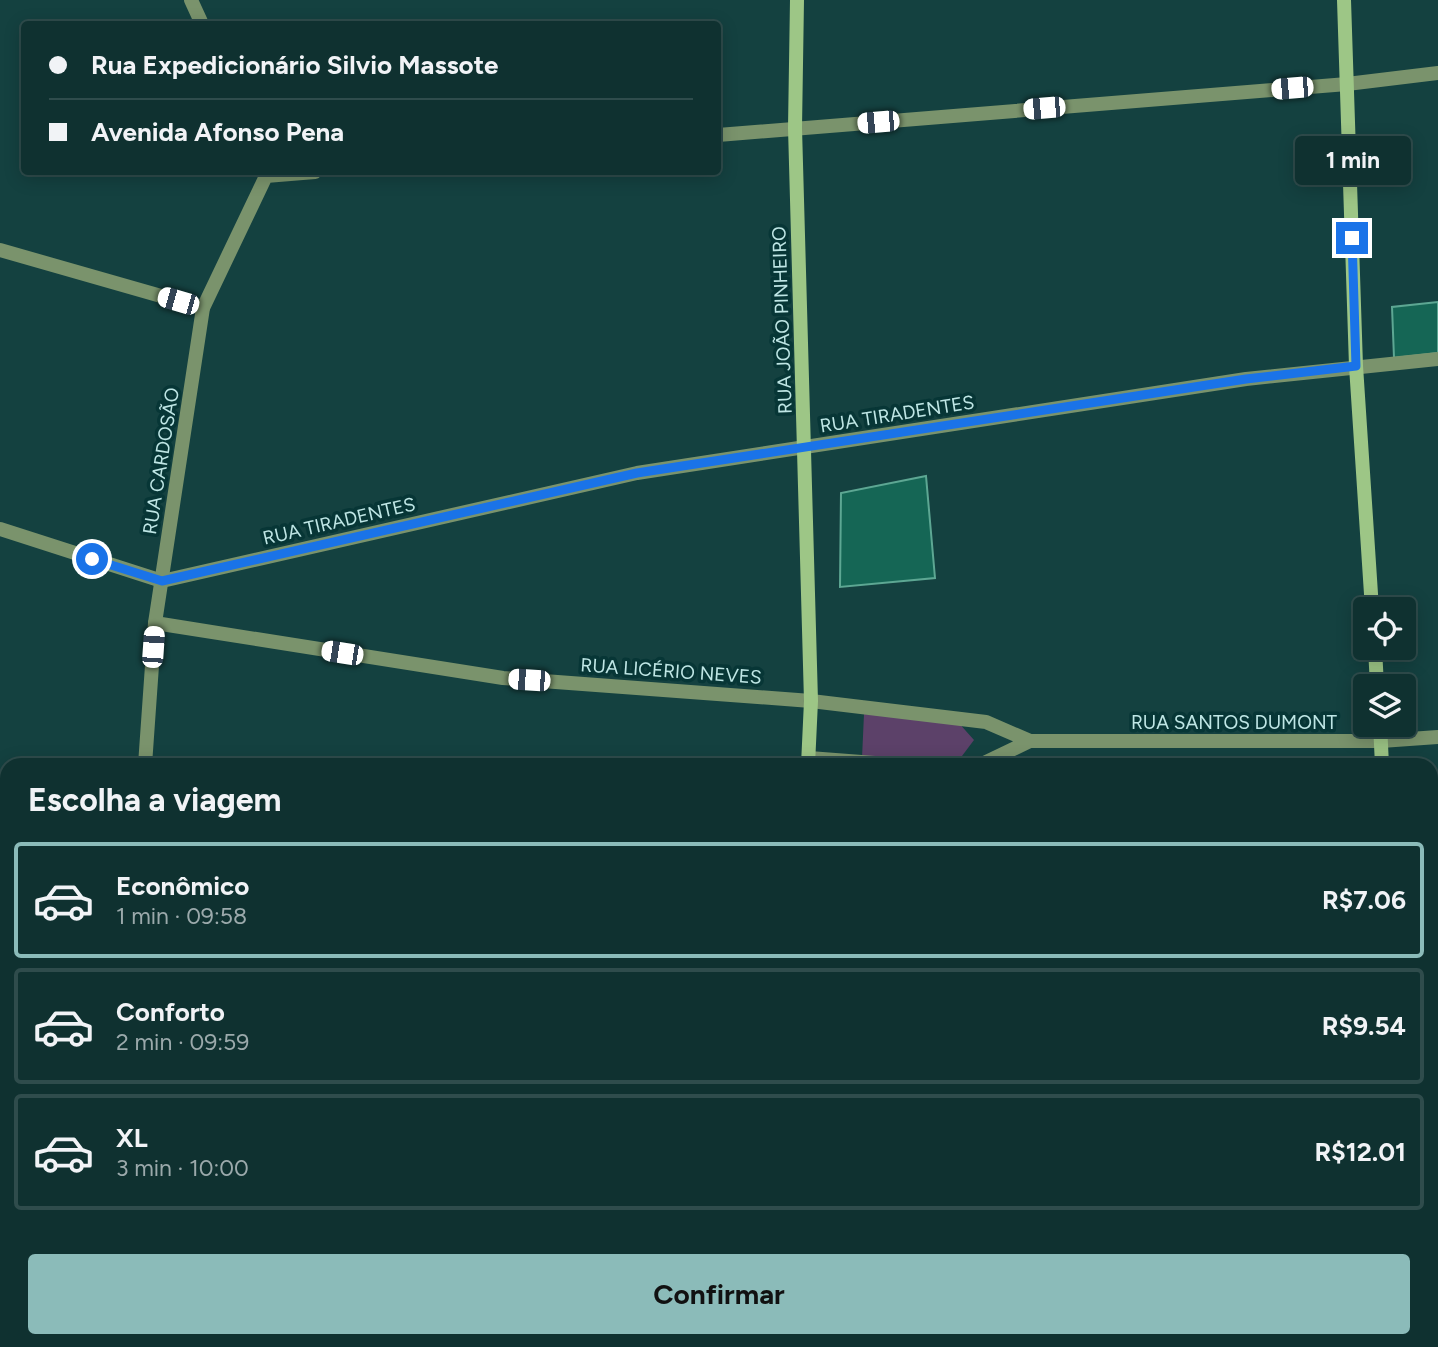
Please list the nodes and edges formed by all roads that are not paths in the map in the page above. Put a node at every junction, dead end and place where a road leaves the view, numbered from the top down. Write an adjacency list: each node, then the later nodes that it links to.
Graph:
1 (191, 0): 4 (street)
2 (797, 0): 7 (main road, RUA JOÃO PINHEIRO)
3 (1345, 0): 6 (main road)
4 (200, 21)
5 (1438, 73): 6 (street)
6 (1347, 84): 7 (street); 13 (main road)
7 (795, 128): 8 (street); 14 (main road, RUA JOÃO PINHEIRO)
8 (721, 135)
9 (265, 175): 11 (street, RUA CARDOSÃO)
10 (0, 250): 11 (street)
11 (203, 308): 16 (street, RUA CARDOSÃO)
12 (1438, 359): 13 (street, RUA TIRADENTES)
13 (1356, 366): 14 (street, RUA TIRADENTES); 17 (main road)
14 (806, 447): 16 (street, RUA TIRADENTES); 19 (main road, RUA JOÃO PINHEIRO)
15 (0, 529): 16 (street)
16 (162, 581): 18 (street, RUA CARDOSÃO)
17 (1371, 597)
18 (155, 623): 19 (street, RUA LICÉRIO NEVES); 24 (street, RUA CARDOSÃO)
19 (811, 701): 22 (street, RUA SANTOS DUMONT); 25 (main road, RUA JOÃO PINHEIRO)
20 (1381, 737): 23 (main road)
21 (1438, 737): 23 (street, RUA SANTOS DUMONT)
22 (1030, 741): 23 (street, RUA SANTOS DUMONT); 26 (street, RUA SANTOS DUMONT)
23 (1381, 741): 27 (main road)
24 (145, 758)
25 (809, 758)
26 (994, 758)
27 (1382, 758)

